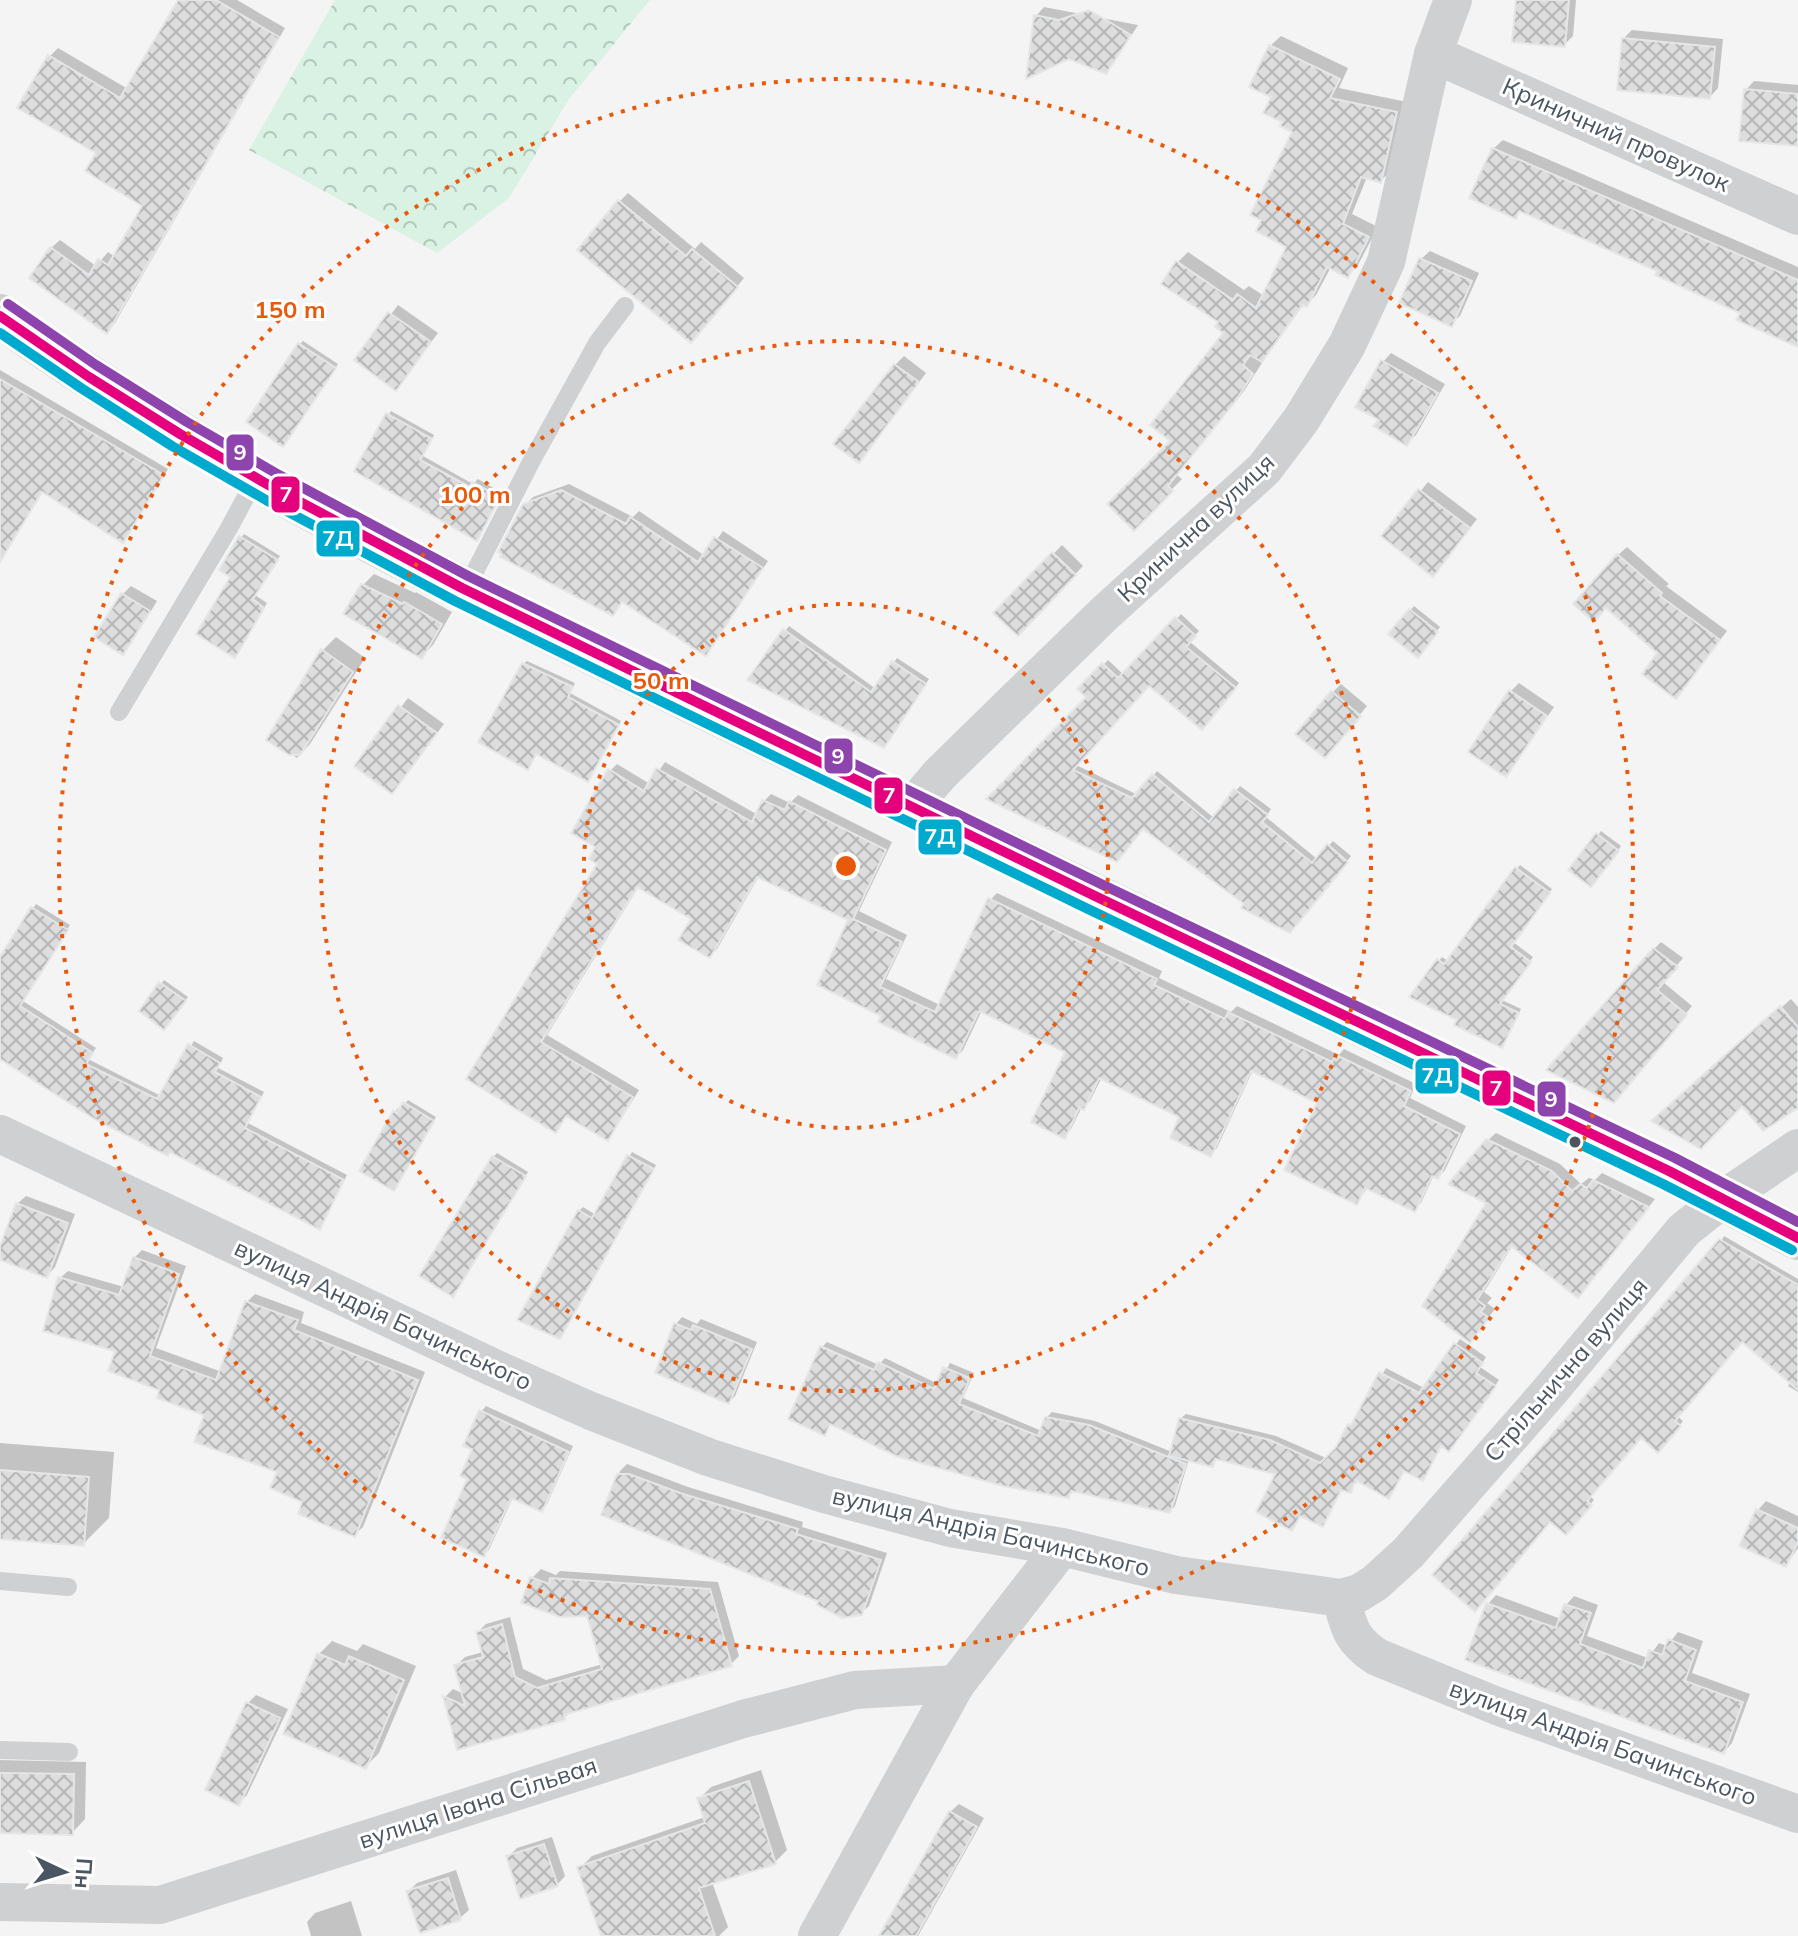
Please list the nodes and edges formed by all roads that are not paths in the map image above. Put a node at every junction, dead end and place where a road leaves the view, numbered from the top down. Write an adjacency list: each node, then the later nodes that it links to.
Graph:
1 (1453, 0): 2 (street, Кринична вулиця)
2 (1433, 54): 3 (street, Криничний провулок); 9 (street, Кринична вулиця)
3 (1798, 216)
4 (625, 306): 7 (lane)
5 (0, 316): 6 (street)
6 (255, 480): 7 (street); 8 (lane)
7 (465, 591): 9 (street)
8 (119, 712)
9 (911, 808): 12 (street)
10 (0, 1134): 14 (street, вулиця Андрія Бачинського)
11 (1798, 1148): 12 (street, Стрільнична вулиця)
12 (1723, 1199): 13 (street); 17 (street, Стрільнична вулиця)
13 (1798, 1238)
14 (1062, 1547): 17 (street, вулиця Андрія Бачинського); 18 (street)
15 (0, 1581): 16 (lane)
16 (68, 1587)
17 (1341, 1598): 21 (street, вулиця Андрія Бачинського)
18 (956, 1684): 23 (street, вулиця Івана Сільвая); 24 (street)
19 (0, 1750): 20 (lane)
20 (69, 1752)
21 (1798, 1814)
22 (0, 1902): 23 (street, вулиця Івана Сільвая)
23 (159, 1921)
24 (817, 1936)

